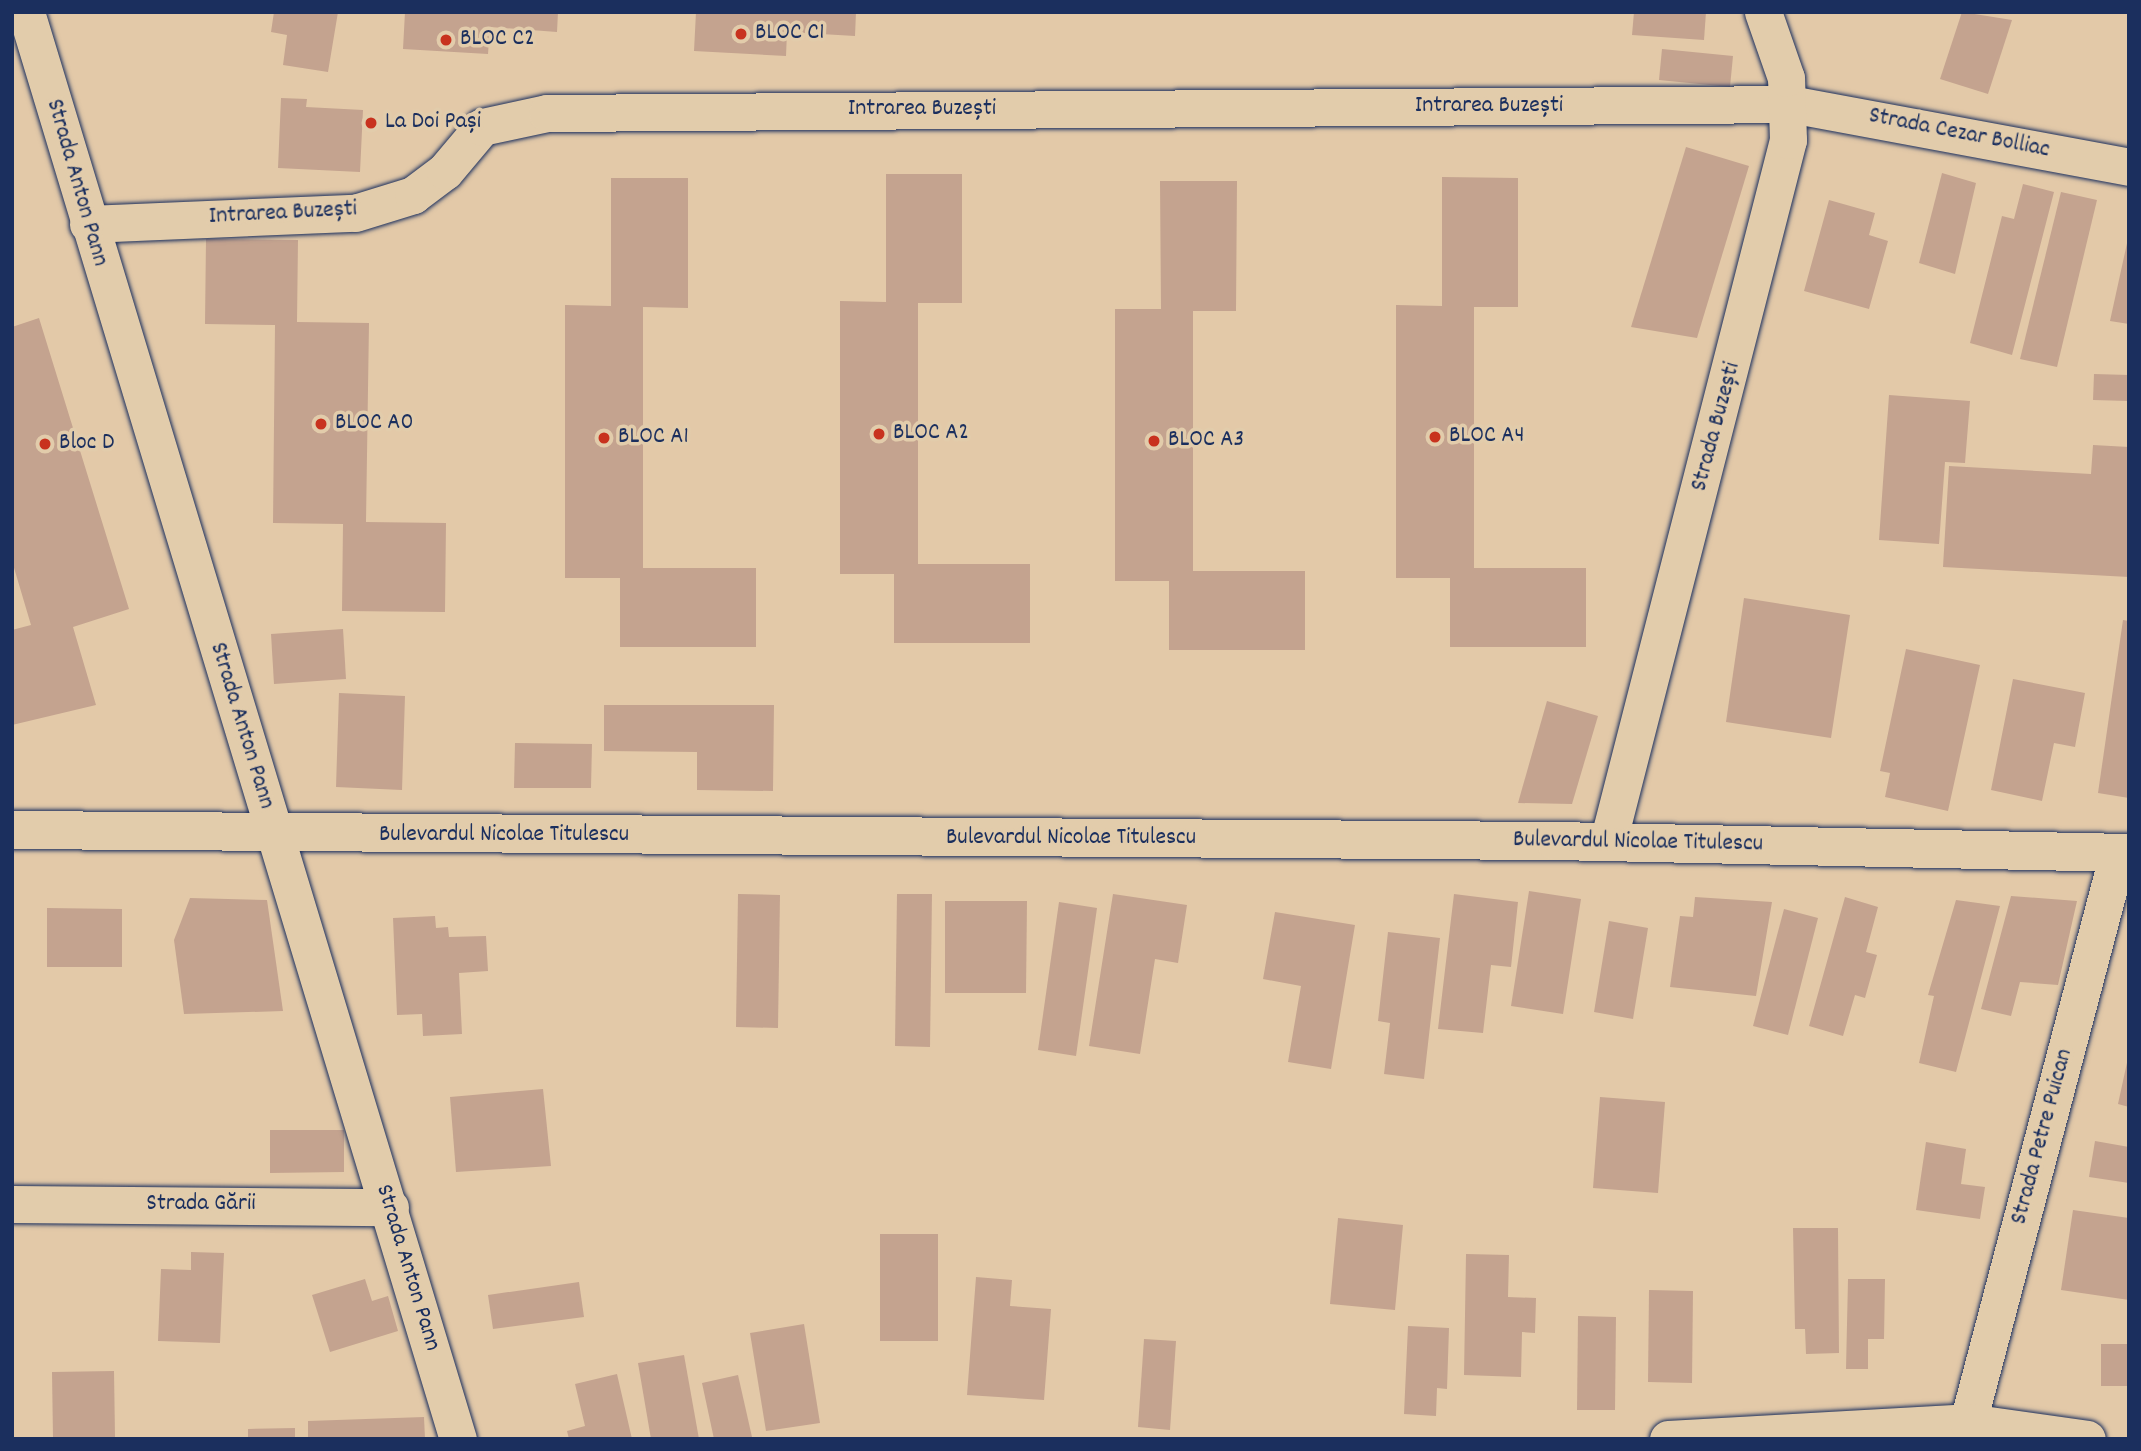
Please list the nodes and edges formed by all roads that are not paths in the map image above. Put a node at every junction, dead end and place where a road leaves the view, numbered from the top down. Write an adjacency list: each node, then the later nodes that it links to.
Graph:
1 (26, 12): 5 (street, Strada Anton Pann)
2 (1763, 12): 3 (street, Strada Buzești)
3 (1790, 104): 4 (street, Strada Cezar Bolliac); 5 (street, Intrarea Buzești); 8 (street, Strada Buzești)
4 (2129, 167)
5 (88, 224): 7 (street, Strada Anton Pann)
6 (12, 830): 7 (street, Bulevardul Nicolae Titulescu)
7 (274, 835): 8 (street, Bulevardul Nicolae Titulescu); 11 (street, Strada Anton Pann)
8 (1608, 842): 9 (street, Bulevardul Nicolae Titulescu)
9 (2123, 853): 12 (street, Strada Petre Puican)
10 (12, 1204): 11 (street, Strada Gării)
11 (390, 1207): 14 (street, Strada Anton Pann)
12 (1968, 1422): 13 (street); 16 (street)
13 (1909, 1432): 15 (street)
14 (458, 1439)
15 (1668, 1439)
16 (2087, 1439)

